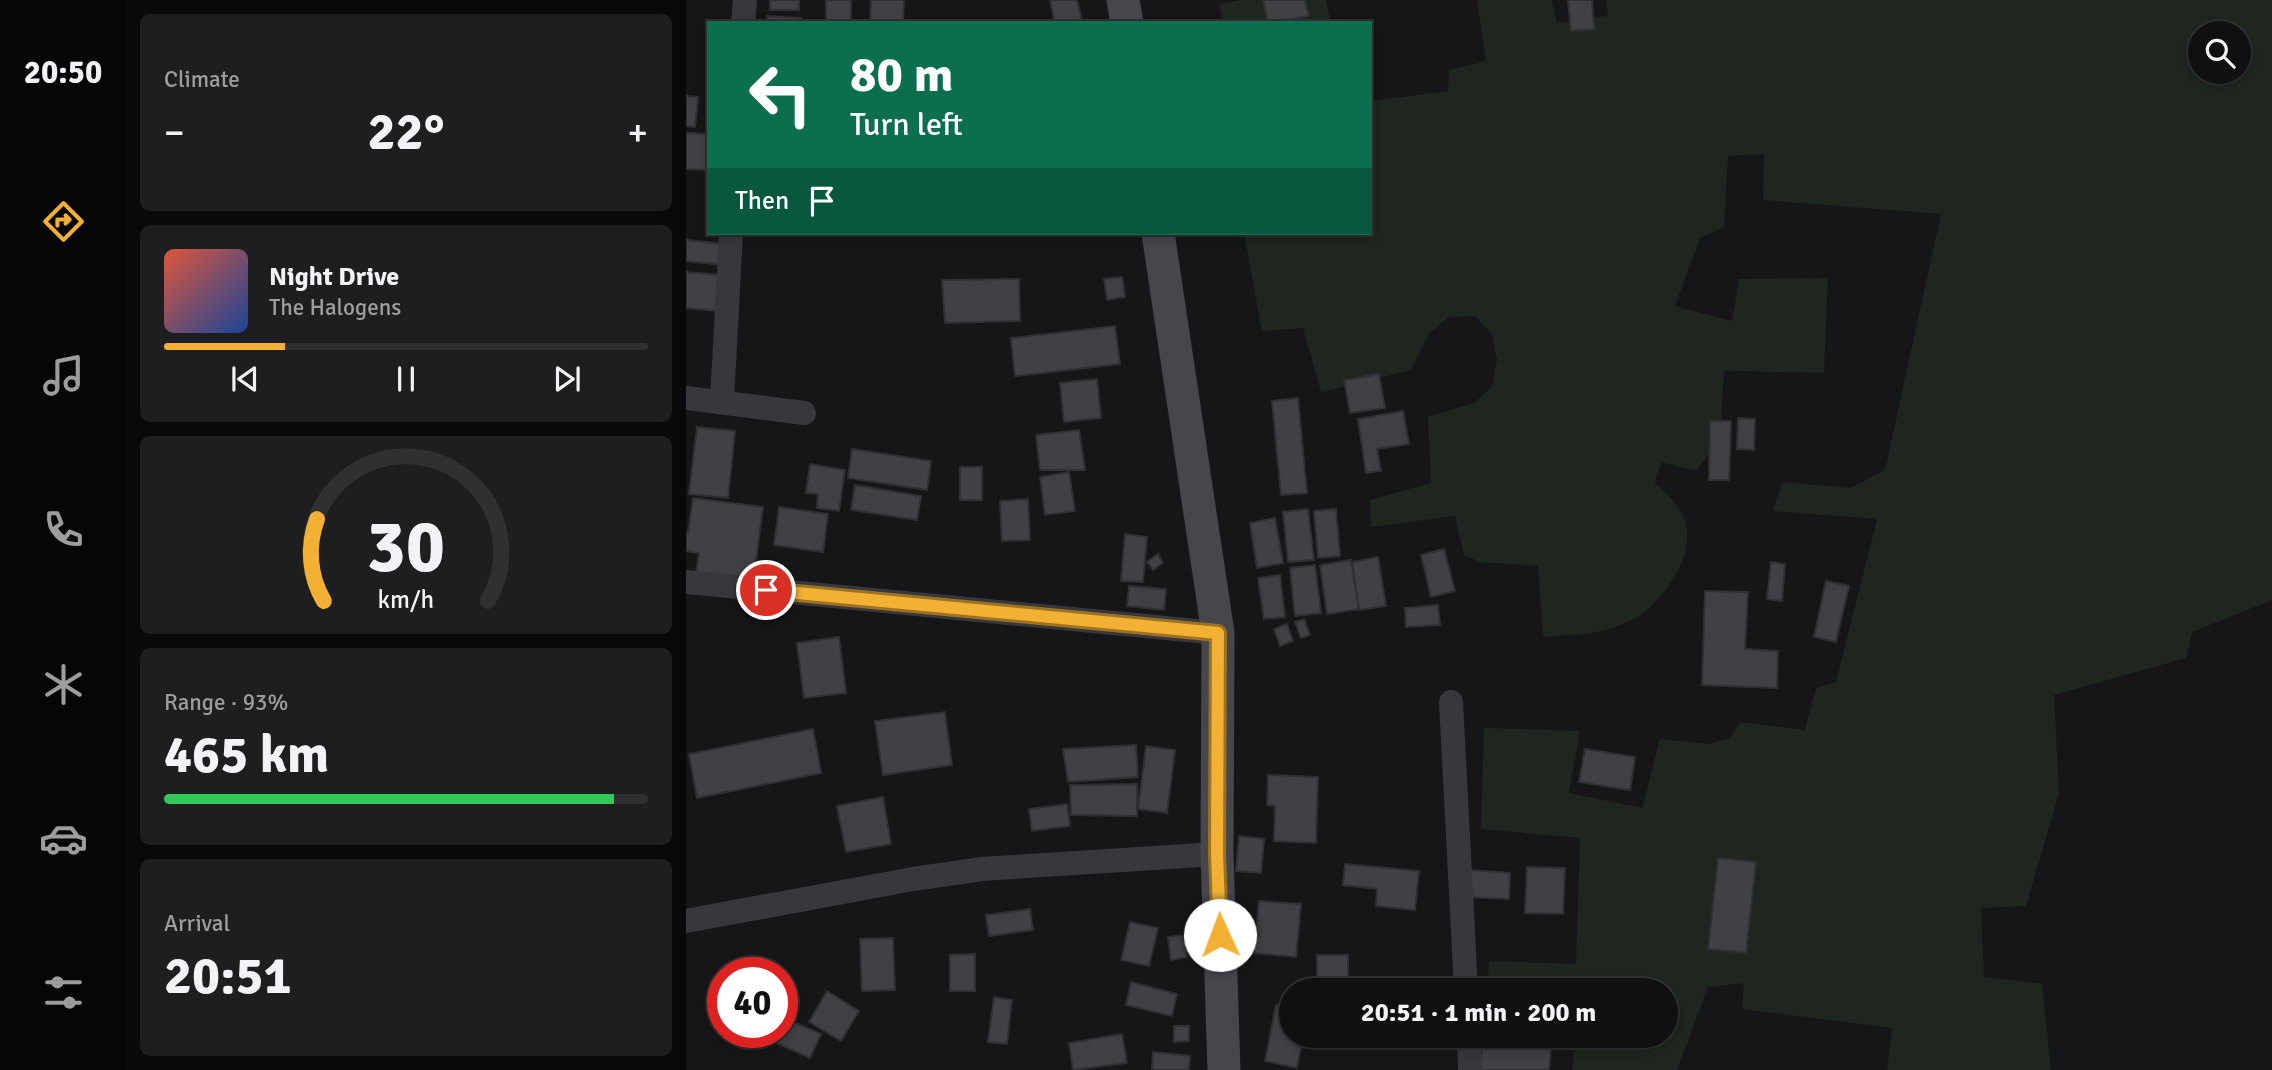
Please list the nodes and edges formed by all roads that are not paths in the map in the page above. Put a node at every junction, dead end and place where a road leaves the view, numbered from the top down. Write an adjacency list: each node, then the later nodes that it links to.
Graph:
1 (745, 0): 3 (street)
2 (1124, 0): 4 (street)
3 (743, 21)
4 (1127, 21)
5 (731, 235): 8 (street)
6 (1158, 235): 11 (street)
7 (686, 397): 8 (street)
8 (722, 401): 9 (street)
9 (804, 413)
10 (686, 582): 11 (street)
11 (1218, 633): 13 (street)
12 (1451, 702): 15 (street)
13 (1217, 854): 14 (street); 17 (street)
14 (686, 921)
15 (1465, 978)
16 (1470, 1048): 18 (street)
17 (1224, 1070)
18 (1471, 1070)

